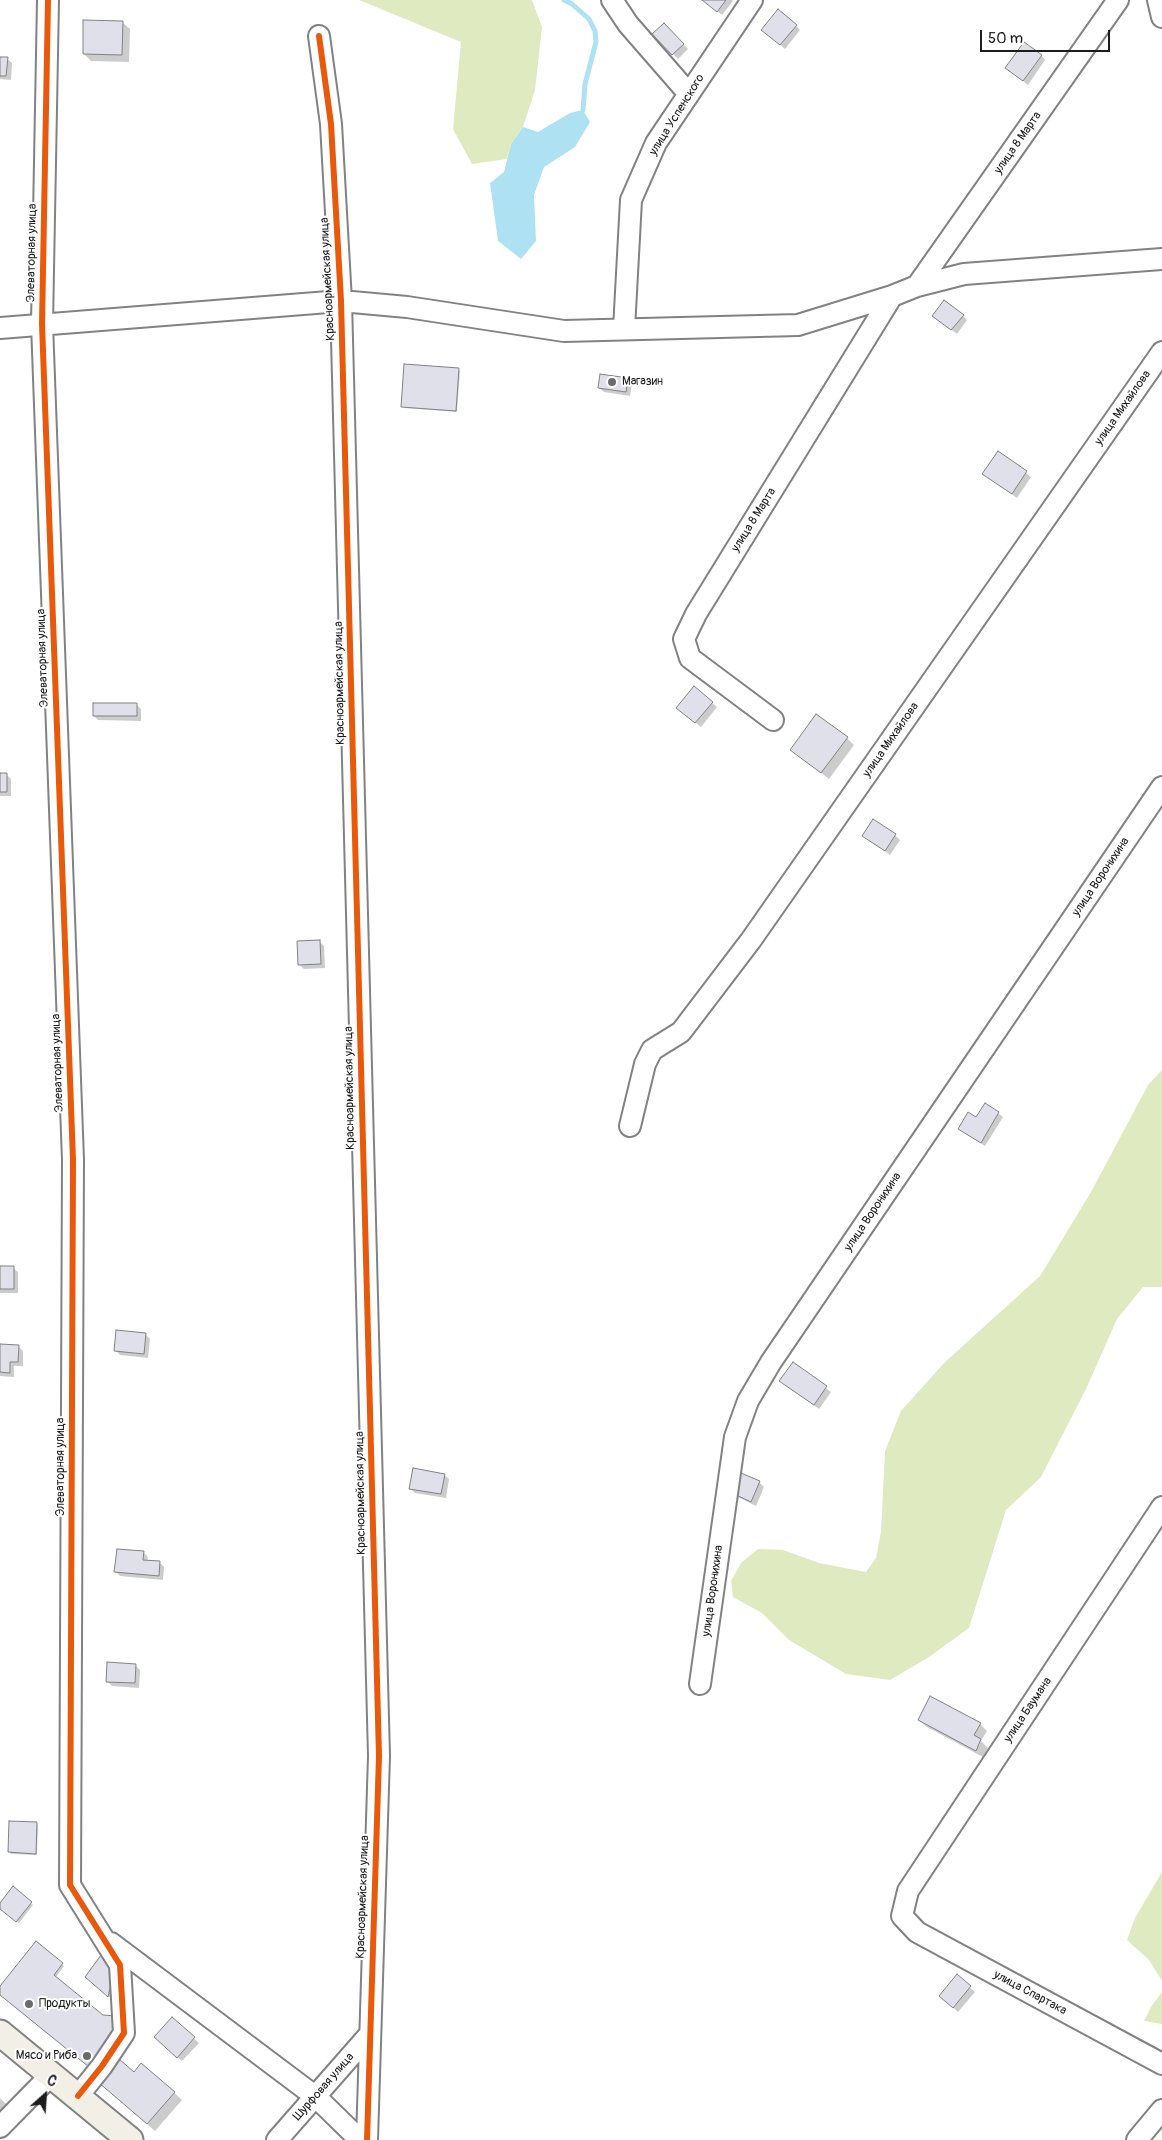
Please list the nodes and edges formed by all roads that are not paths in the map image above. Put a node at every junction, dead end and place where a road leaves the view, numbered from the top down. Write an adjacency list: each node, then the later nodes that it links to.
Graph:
1 (48, 0): 13 (street, Элеваторная улица)
2 (612, 0): 8 (street)
3 (752, 0): 8 (street, улица Успенского)
4 (1118, 0): 10 (street, улица 8 Марта)
5 (1158, 0): 6 (street)
6 (1162, 17)
7 (319, 36): 12 (street, Красноармейская улица)
8 (689, 94): 15 (street, улица Успенского)
9 (1162, 259): 10 (street)
10 (917, 286): 11 (street)
11 (892, 296): 15 (street); 17 (street, улица 8 Марта)
12 (341, 301): 13 (street); 15 (street); 25 (street, Красноармейская улица)
13 (42, 324): 14 (street); 23 (street, Элеваторная улица)
14 (0, 328)
15 (624, 329)
16 (1162, 352): 19 (street, улица Михайлова)
17 (773, 720)
18 (1162, 787): 21 (street, улица Воронихина)
19 (630, 1126)
20 (1162, 1507): 22 (street, улица Баумана)
21 (700, 1684)
22 (902, 1916): 26 (street, улица Спартака)
23 (104, 1938): 28 (street, Элеваторная улица); 29 (street)
24 (0, 2033): 27 (main road)
25 (370, 2034): 29 (street, Шурфовая улица); 35 (street, Красноармейская улица)
26 (1162, 2064)
27 (51, 2075): 28 (main road); 31 (street)
28 (78, 2096): 32 (main road)
29 (316, 2097): 33 (street, Шурфовая улица); 34 (street)
30 (1162, 2110): 36 (street)
31 (0, 2127)
32 (130, 2140)
33 (277, 2140)
34 (360, 2140)
35 (367, 2140)
36 (1137, 2140)

